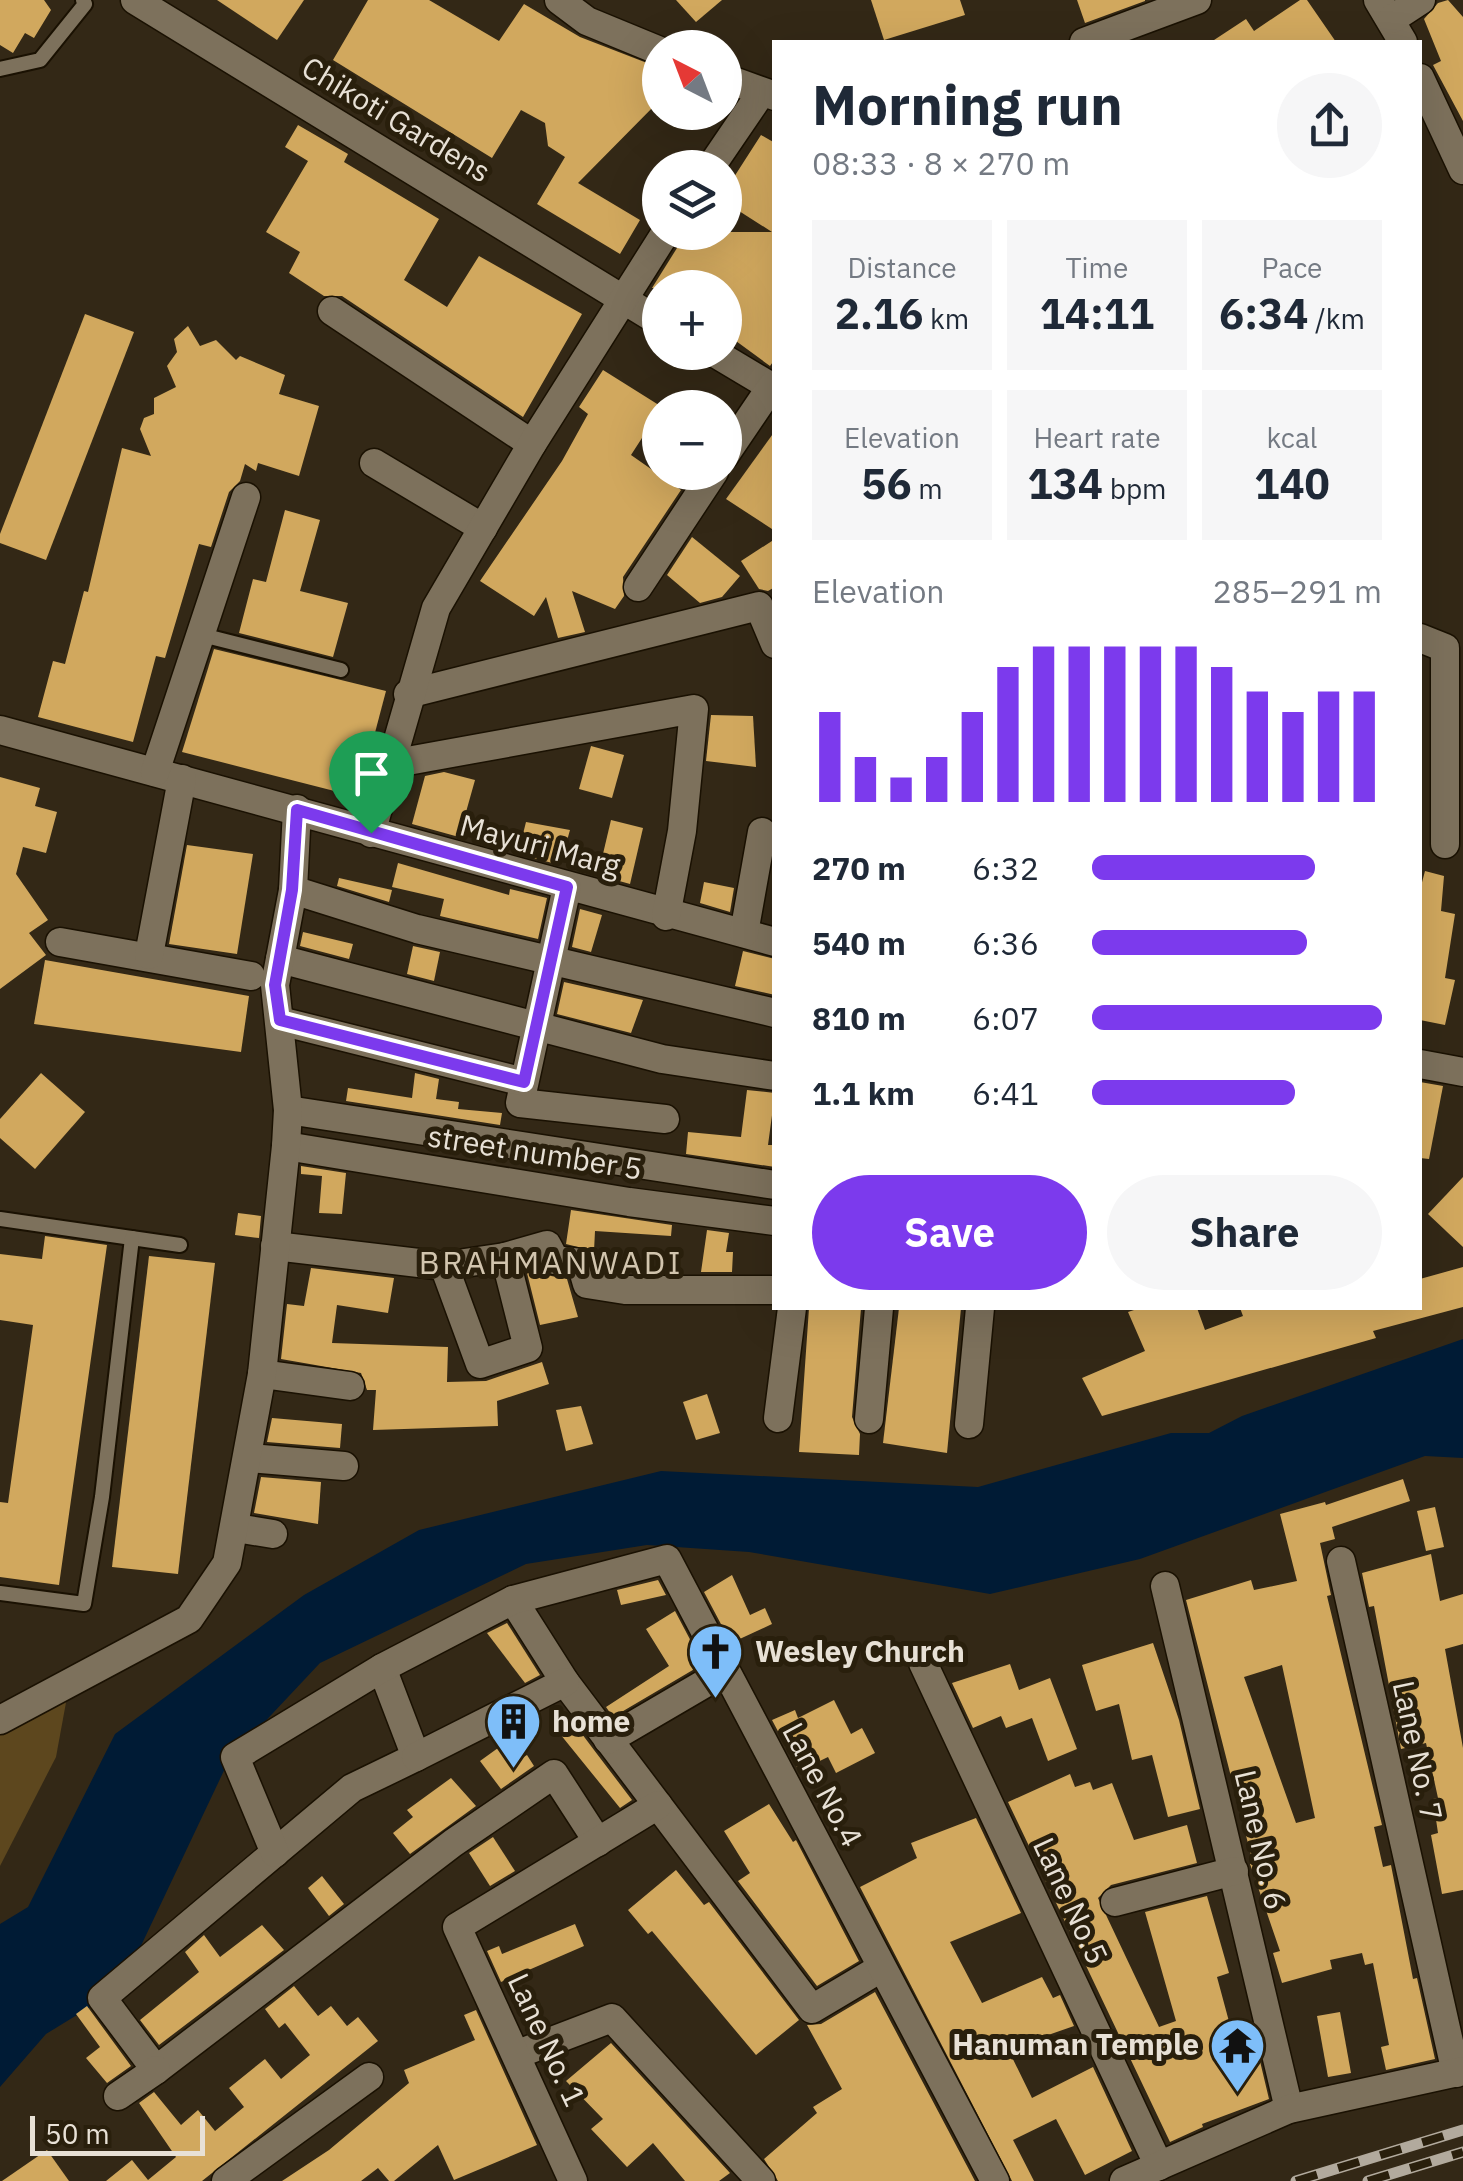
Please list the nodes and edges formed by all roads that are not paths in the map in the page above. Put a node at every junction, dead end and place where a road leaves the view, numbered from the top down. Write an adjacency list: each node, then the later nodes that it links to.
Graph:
1 (83, 0): 10 (lane)
2 (135, 0): 17 (street, Chikoti Gardens)
3 (559, 0): 9 (street)
4 (1197, 0): 6 (street)
5 (1421, 0): 7 (street)
6 (1156, 7): 8 (street)
7 (1391, 20)
8 (1088, 40)
9 (642, 44)
10 (0, 69)
11 (1422, 82): 15 (street)
12 (742, 84): 13 (street)
13 (768, 94): 14 (street)
14 (724, 150)
15 (1463, 170)
16 (654, 250): 17 (street)
17 (621, 299): 19 (street, Chikoti Gardens); 24 (street)
18 (332, 311): 24 (street)
19 (642, 311)
20 (742, 370): 21 (street)
21 (772, 387)
22 (772, 389): 23 (street)
23 (742, 432)
24 (532, 444): 28 (street)
25 (374, 463): 28 (street)
26 (702, 490): 29 (street)
27 (246, 498): 30 (street)
28 (483, 528): 34 (street)
29 (638, 587)
30 (198, 634): 33 (lane); 37 (street)
31 (772, 637): 34 (street)
32 (1443, 644): 41 (street)
33 (341, 670)
34 (408, 694): 36 (street)
35 (0, 730): 37 (street, Mayuri Marg)
36 (391, 764): 40 (street); 44 (street)
37 (169, 775): 38 (street, Mayuri Marg); 48 (street)
38 (297, 810): 40 (street, Mayuri Marg); 43 (street)
39 (762, 832): 45 (street)
40 (371, 833): 42 (street, Mayuri Marg)
41 (1443, 844)
42 (567, 887): 44 (street, Mayuri Marg); 50 (street)
43 (292, 890): 49 (street); 50 (street)
44 (666, 916): 45 (street, Mayuri Marg)
45 (744, 933): 46 (street, Mayuri Marg)
46 (772, 941)
47 (60, 942): 48 (street)
48 (149, 955): 51 (street)
49 (280, 959): 53 (street); 54 (street)
50 (551, 960): 52 (street); 54 (street)
51 (250, 976)
52 (772, 1013)
53 (280, 1020): 58 (street); 59 (street)
54 (538, 1024): 57 (street); 58 (street)
55 (1422, 1064): 56 (street)
56 (1463, 1072)
57 (772, 1076)
58 (524, 1082): 60 (street)
59 (288, 1110): 61 (street); 62 (street)
60 (665, 1120)
61 (286, 1146): 64 (street, street number 5); 67 (street)
62 (772, 1184)
63 (0, 1219): 65 (lane)
64 (772, 1220)
65 (132, 1238): 66 (lane); 85 (lane)
66 (180, 1245)
67 (274, 1246): 69 (street); 74 (street)
68 (505, 1257): 69 (street); 69 (street); 70 (street)
69 (444, 1266)
70 (772, 1290)
71 (792, 1310): 76 (street)
72 (880, 1310): 77 (street)
73 (980, 1310): 78 (street)
74 (262, 1374): 75 (street); 79 (street)
75 (350, 1386)
76 (778, 1418)
77 (870, 1418)
78 (969, 1424)
79 (249, 1458): 80 (street); 81 (street)
80 (344, 1466)
81 (236, 1528): 82 (street); 91 (street)
82 (272, 1534)
83 (1342, 1561): 102 (street, Lane No. 7)
84 (1165, 1586): 97 (street, Lane No. 6)
85 (0, 1593)
86 (513, 1600): 88 (street); 89 (street, Lane No.4); 90 (street)
87 (923, 1663): 106 (street, Lane No.5)
88 (382, 1668): 93 (street); 96 (street)
89 (726, 1672): 92 (street); 99 (street, Lane No.4)
90 (565, 1682): 92 (street); 93 (street)
91 (0, 1720)
92 (608, 1740): 94 (street)
93 (416, 1757): 96 (street)
94 (658, 1804): 95 (street); 99 (street)
95 (598, 1842): 100 (street, Lane No. 1); 101 (street)
96 (275, 1853): 101 (street)
97 (1234, 1871): 98 (street); 105 (street, Lane No. 6)
98 (1115, 1902)
99 (881, 1968): 110 (street, Lane No.4)
100 (518, 2054): 108 (street, Lane No. 1); 109 (street)
101 (156, 2070): 104 (street)
102 (1459, 2072): 105 (street)
103 (369, 2077): 107 (street)
104 (118, 2096)
105 (1290, 2109): 106 (street)
106 (1159, 2166): 111 (street)
107 (226, 2181)
108 (574, 2181)
109 (761, 2181)
110 (995, 2181)
111 (1124, 2181)

